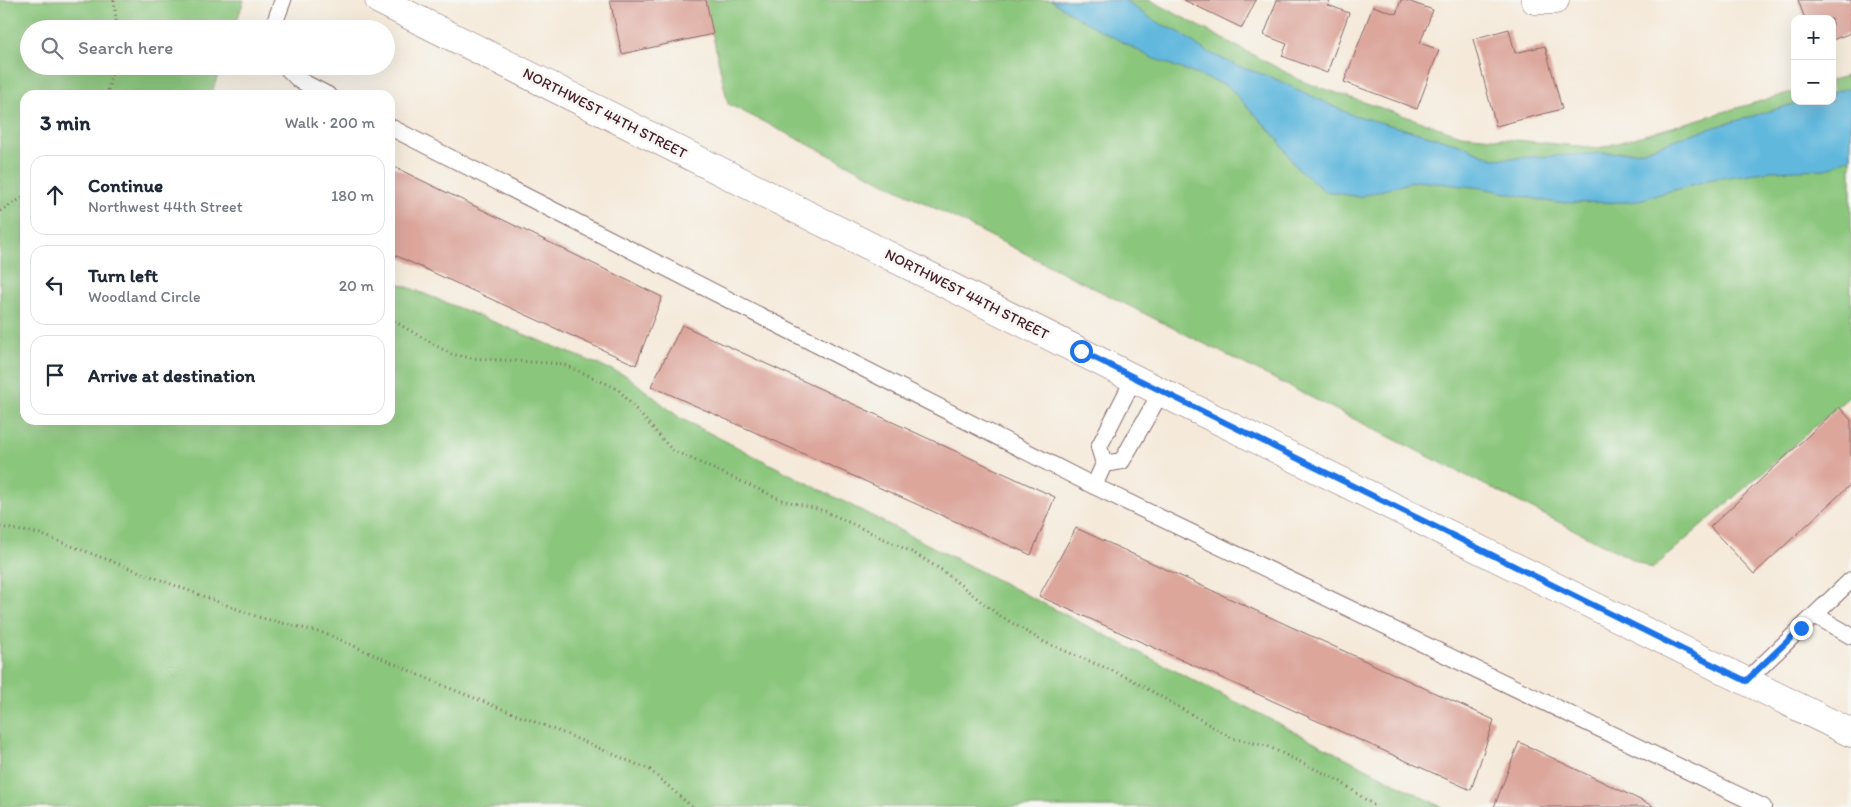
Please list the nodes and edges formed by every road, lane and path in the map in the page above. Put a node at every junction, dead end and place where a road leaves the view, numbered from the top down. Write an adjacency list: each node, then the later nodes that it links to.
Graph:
1 (114, 0): 6 (path)
2 (283, 0): 7 (lane)
3 (379, 0): 16 (street, NORTHWEST 44TH STREET)
4 (1534, 0): 5 (street)
5 (1555, 0)
6 (116, 20)
7 (276, 20)
8 (111, 75): 10 (path)
9 (294, 75): 11 (lane)
10 (108, 90)
11 (318, 90)
12 (395, 130): 19 (lane)
13 (20, 199): 14 (path)
14 (0, 211)
15 (395, 323): 27 (path)
16 (1134, 378): 17 (street, NORTHWEST 44TH STREET); 18 (lane)
17 (1161, 392): 18 (lane); 24 (street, NORTHWEST 44TH STREET)
18 (1104, 464): 19 (lane)
19 (1094, 486): 28 (lane)
20 (0, 527): 26 (path)
21 (1851, 580): 22 (lane)
22 (1815, 614): 23 (lane); 24 (lane)
23 (1851, 636)
24 (1746, 681): 25 (street, NORTHWEST 44TH STREET)
25 (1851, 733)
26 (692, 807)
27 (1376, 807)
28 (1763, 807)

